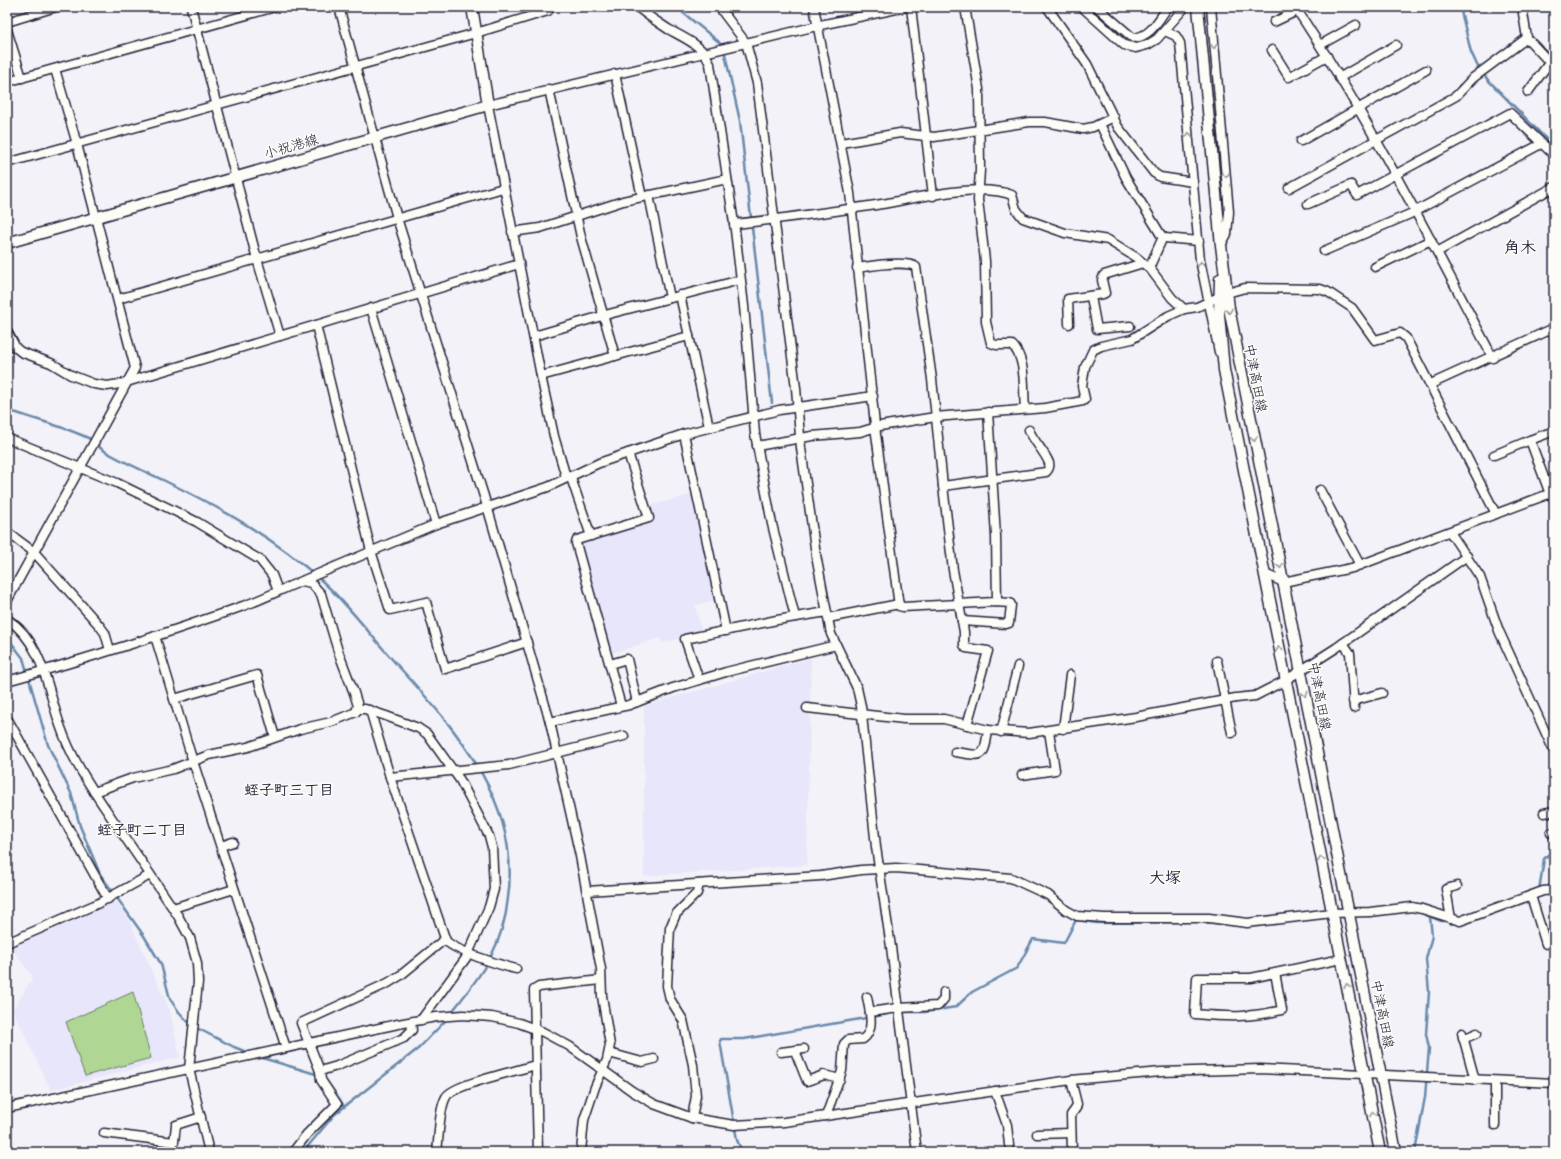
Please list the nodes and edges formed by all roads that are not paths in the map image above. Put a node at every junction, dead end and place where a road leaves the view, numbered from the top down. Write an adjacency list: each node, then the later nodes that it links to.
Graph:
1 (56, 7): 22 (street)
2 (191, 7): 26 (street)
3 (275, 7): 26 (street)
4 (339, 7): 38 (street)
5 (472, 7): 29 (main road)
6 (547, 7): 29 (street)
7 (637, 7): 35 (street)
8 (719, 7): 31 (street)
9 (814, 7): 25 (street)
10 (906, 7): 25 (street)
11 (911, 7): 54 (street)
12 (965, 7): 52 (street)
13 (1047, 7): 50 (street)
14 (1082, 7): 28 (street)
15 (1097, 7): 16 (street)
16 (1168, 7)
17 (1185, 7): 28 (street)
18 (1198, 7): 85 (main road, 中津高田線)
19 (1211, 7): 85 (street, one-way to 85)
20 (1296, 9): 23 (street); 32 (street)
21 (1522, 9): 30 (street)
22 (7, 22)
23 (1274, 22)
24 (1356, 25): 32 (street)
25 (818, 26): 31 (street); 57 (street)
26 (197, 29): 39 (street); 47 (street)
27 (7, 30): 42 (street)
28 (1165, 31): 65 (street, one-way to 28)
29 (476, 33): 38 (street); 48 (main road)
30 (1527, 38): 37 (street); 56 (street)
31 (746, 44): 35 (street); 78 (street)
32 (1320, 45): 36 (street)
33 (1396, 45): 43 (street)
34 (1272, 50): 36 (street)
35 (704, 54): 41 (street); 64 (street)
36 (1326, 56): 43 (street)
37 (1552, 65): 46 (street)
38 (356, 67): 47 (street); 53 (street)
39 (55, 69): 42 (street); 58 (street)
40 (1426, 70): 49 (street)
41 (615, 74): 45 (street); 70 (street)
42 (22, 78): 44 (street)
43 (1339, 78): 49 (street)
44 (7, 82)
45 (550, 89): 48 (street); 75 (street)
46 (1528, 92)
47 (216, 105): 58 (street); 63 (street)
48 (488, 105): 53 (main road, 小祝港線); 67 (street)
49 (1357, 109): 55 (street); 56 (street)
50 (1114, 117): 51 (street); 65 (street)
51 (1100, 124): 52 (street); 81 (street)
52 (979, 130): 54 (street); 69 (street)
53 (374, 136): 63 (main road, 小祝港線); 77 (street)
54 (926, 137): 57 (street); 71 (street)
55 (1300, 141)
56 (1375, 141): 62 (street); 68 (street)
57 (841, 143): 73 (street)
58 (77, 144): 61 (street); 76 (street)
59 (1541, 144): 60 (street); 62 (street); 74 (street)
60 (1554, 156)
61 (7, 164)
62 (1395, 175): 72 (street); 74 (street)
63 (235, 177): 76 (main road, 小祝港線); 88 (street)
64 (727, 180): 70 (street); 79 (street)
65 (1193, 182): 83 (street)
66 (1554, 186): 87 (street)
67 (503, 188): 77 (street); 80 (street)
68 (1289, 188)
69 (979, 190): 71 (street); 90 (street); 120 (street)
70 (646, 196): 75 (street); 98 (street)
71 (933, 196): 73 (street)
72 (1308, 204)
73 (851, 209): 78 (street); 92 (street)
74 (1415, 211): 82 (street); 86 (street)
75 (576, 216): 80 (street); 103 (street)
76 (96, 218): 84 (main road, 小祝港線); 99 (street)
77 (398, 218): 88 (street); 94 (street)
78 (774, 220): 79 (street); 119 (street)
79 (734, 224): 93 (street)
80 (512, 232): 89 (street)
81 (1163, 237): 83 (street); 90 (street)
82 (1431, 240): 87 (street); 91 (street)
83 (1198, 241): 100 (street, one-way to 83)
84 (7, 243)
85 (1221, 245): 96 (main road, 中津高田線)
86 (1324, 251)
87 (1437, 252): 113 (street)
88 (257, 260): 99 (street); 109 (street)
89 (519, 264): 94 (street); 110 (street)
90 (1146, 265): 97 (street); 102 (street)
91 (1375, 267)
92 (857, 268): 118 (street); 123 (street)
93 (740, 280): 95 (street); 122 (street)
94 (420, 295): 101 (street); 141 (street)
95 (680, 295): 98 (street); 111 (street)
96 (1223, 295): 100 (street); 114 (main road, 中津高田線); 117 (street); 153 (main road, 中津高田線, one-way to 153)
97 (1091, 297): 104 (street); 106 (street)
98 (670, 298): 103 (street)
99 (118, 299): 116 (street)
100 (1209, 302): 102 (street); 114 (street)
101 (371, 308): 105 (street); 143 (street)
102 (1184, 309): 120 (street)
103 (605, 315): 110 (street); 112 (street)
104 (1069, 324)
105 (316, 325): 109 (street); 147 (street)
106 (1130, 326)
107 (1554, 328): 113 (street)
108 (7, 330): 116 (street)
109 (280, 336): 116 (street)
110 (534, 336): 115 (street)
111 (689, 336): 112 (street); 124 (street)
112 (615, 356): 115 (street)
113 (1493, 358): 117 (street)
114 (1224, 370): 151 (main road, 中津高田線)
115 (541, 376): 136 (street)
116 (127, 382): 135 (street)
117 (1431, 384): 142 (street)
118 (873, 396): 119 (street); 125 (street)
119 (798, 407): 122 (street); 130 (street)
120 (1025, 409): 121 (street)
121 (988, 412): 123 (street); 137 (street)
122 (753, 416): 124 (street); 132 (street)
123 (935, 417): 125 (street); 138 (street)
124 (709, 427): 128 (street)
125 (876, 427): 130 (street); 157 (street)
126 (1029, 430): 137 (street)
127 (1554, 431): 131 (street)
128 (684, 434): 133 (street); 163 (street)
129 (7, 438): 135 (street)
130 (800, 438): 132 (street); 159 (street)
131 (1530, 440): 134 (street); 140 (street)
132 (757, 446): 160 (street)
133 (628, 453): 136 (street); 146 (street)
134 (1494, 455)
135 (81, 467): 148 (street); 154 (street)
136 (568, 476): 141 (street); 146 (street)
137 (991, 480): 138 (street); 156 (street)
138 (943, 486): 158 (street)
139 (1320, 490): 150 (street)
140 (1552, 493): 142 (street)
141 (487, 506): 143 (street); 165 (street)
142 (1496, 514): 145 (street)
143 (436, 524): 147 (street)
144 (7, 532): 148 (street)
145 (1450, 532): 149 (street); 150 (street)
146 (591, 536): 170 (street)
147 (371, 551): 152 (street); 165 (street)
148 (34, 552): 155 (street); 168 (street)
149 (1467, 556): 166 (street); 197 (street)
150 (1360, 565): 153 (street)
151 (1264, 574): 153 (street); 176 (main road, 中津高田線, one-way to 151)
152 (299, 582): 154 (street); 184 (street)
153 (1283, 582): 173 (main road, 中津高田線)
154 (278, 591): 164 (street)
155 (7, 601)
156 (997, 602): 158 (street); 162 (street)
157 (899, 604): 158 (street); 159 (street)
158 (959, 604): 162 (street)
159 (827, 615): 160 (street); 167 (street)
160 (796, 617): 163 (street)
161 (7, 619): 172 (street)
162 (962, 621): 189 (street)
163 (726, 631): 175 (street)
164 (155, 636): 168 (street); 179 (street)
165 (527, 642): 188 (street)
166 (1343, 643): 173 (street); 178 (street)
167 (836, 645): 175 (street); 186 (street)
168 (110, 650): 172 (street)
169 (1217, 661): 180 (street)
170 (610, 664): 181 (street); 182 (street)
171 (1018, 666): 193 (street)
172 (43, 670): 177 (street); 204 (street)
173 (1300, 671): 176 (street); 219 (main road, 中津高田線, one-way to 219)
174 (1070, 675): 190 (street)
175 (699, 680): 181 (street)
176 (1286, 680): 180 (street); 220 (main road, 中津高田線, one-way to 176)
177 (7, 681)
178 (1382, 693)
179 (174, 699): 196 (street); 200 (street)
180 (1225, 700): 190 (street); 194 (street)
181 (637, 702): 182 (street)
182 (621, 706): 188 (street)
183 (807, 708): 186 (street)
184 (357, 709): 185 (street); 196 (street)
185 (370, 710): 201 (street); 203 (street)
186 (862, 715): 189 (street); 209 (street)
187 (7, 718): 217 (street)
188 (550, 722): 199 (street)
189 (967, 725): 191 (street)
190 (1063, 729): 192 (street)
191 (988, 730): 193 (street); 198 (street)
192 (1049, 731): 193 (street); 202 (street)
193 (1001, 732)
194 (1232, 733)
195 (624, 736): 199 (street)
196 (275, 737): 200 (street)
197 (1554, 751)
198 (955, 752)
199 (556, 754): 201 (street); 215 (street)
200 (193, 761): 204 (street); 208 (street)
201 (453, 770): 203 (street); 225 (street)
202 (1022, 775)
203 (390, 777): 222 (street)
204 (94, 792): 210 (street)
205 (1554, 811): 206 (street)
206 (1544, 813)
207 (233, 842): 208 (street)
208 (221, 846): 213 (street)
209 (880, 868): 211 (street); 220 (street); 232 (street)
210 (150, 875): 217 (street); 218 (street)
211 (699, 884): 215 (street); 261 (street)
212 (1456, 886): 221 (street)
213 (234, 889): 218 (street); 239 (street)
214 (1554, 890): 216 (street)
215 (587, 891): 229 (street)
216 (1531, 896): 221 (street); 224 (street)
217 (109, 898): 223 (street)
218 (173, 908): 246 (street)
219 (1348, 912): 220 (street); 221 (street); 249 (main road, 中津高田線)
220 (1332, 913): 226 (main road, 中津高田線)
221 (1451, 919)
222 (445, 939): 225 (street); 238 (street)
223 (7, 943)
224 (1546, 944)
225 (468, 952): 227 (street); 234 (street)
226 (1341, 959): 228 (street); 248 (main road, 中津高田線, one-way to 226)
227 (516, 969)
228 (1275, 973): 228 (street)
229 (601, 980): 236 (street); 243 (street)
230 (944, 992): 232 (street)
231 (867, 997): 233 (street)
232 (898, 1008): 233 (street); 257 (street)
233 (870, 1012): 251 (street)
234 (421, 1020): 235 (street); 236 (street)
235 (411, 1022): 238 (street); 250 (street)
236 (534, 1029): 245 (street); 247 (street)
237 (1477, 1033): 253 (street)
238 (309, 1044): 239 (street); 250 (street)
239 (286, 1048): 246 (street)
240 (804, 1049): 241 (street)
241 (795, 1051): 242 (street); 251 (street)
242 (781, 1052)
243 (609, 1053): 244 (street); 247 (street)
244 (654, 1059)
245 (535, 1065): 269 (street); 270 (street)
246 (189, 1069): 258 (street); 260 (street)
247 (604, 1071): 261 (street); 271 (street)
248 (1364, 1073): 249 (street); 252 (street); 274 (main road, 中津高田線, one-way to 248)
249 (1381, 1074): 253 (street); 275 (main road, 中津高田線)
250 (320, 1075): 268 (street)
251 (840, 1079): 259 (street)
252 (1071, 1080): 256 (street); 264 (street)
253 (1475, 1080): 254 (street)
254 (1495, 1081): 255 (street); 262 (street)
255 (1554, 1082)
256 (995, 1091): 257 (street); 266 (street)
257 (910, 1103): 259 (street); 272 (street)
258 (7, 1108)
259 (826, 1116): 261 (street)
260 (201, 1117): 263 (street); 267 (street)
261 (692, 1118)
262 (1495, 1125)
263 (104, 1133)
264 (1071, 1133): 265 (street); 273 (street)
265 (1037, 1134)
266 (1009, 1145)
267 (209, 1152)
268 (293, 1152)
269 (437, 1152)
270 (538, 1152)
271 (581, 1152)
272 (917, 1152)
273 (1072, 1152)
274 (1380, 1152)
275 (1396, 1152)

